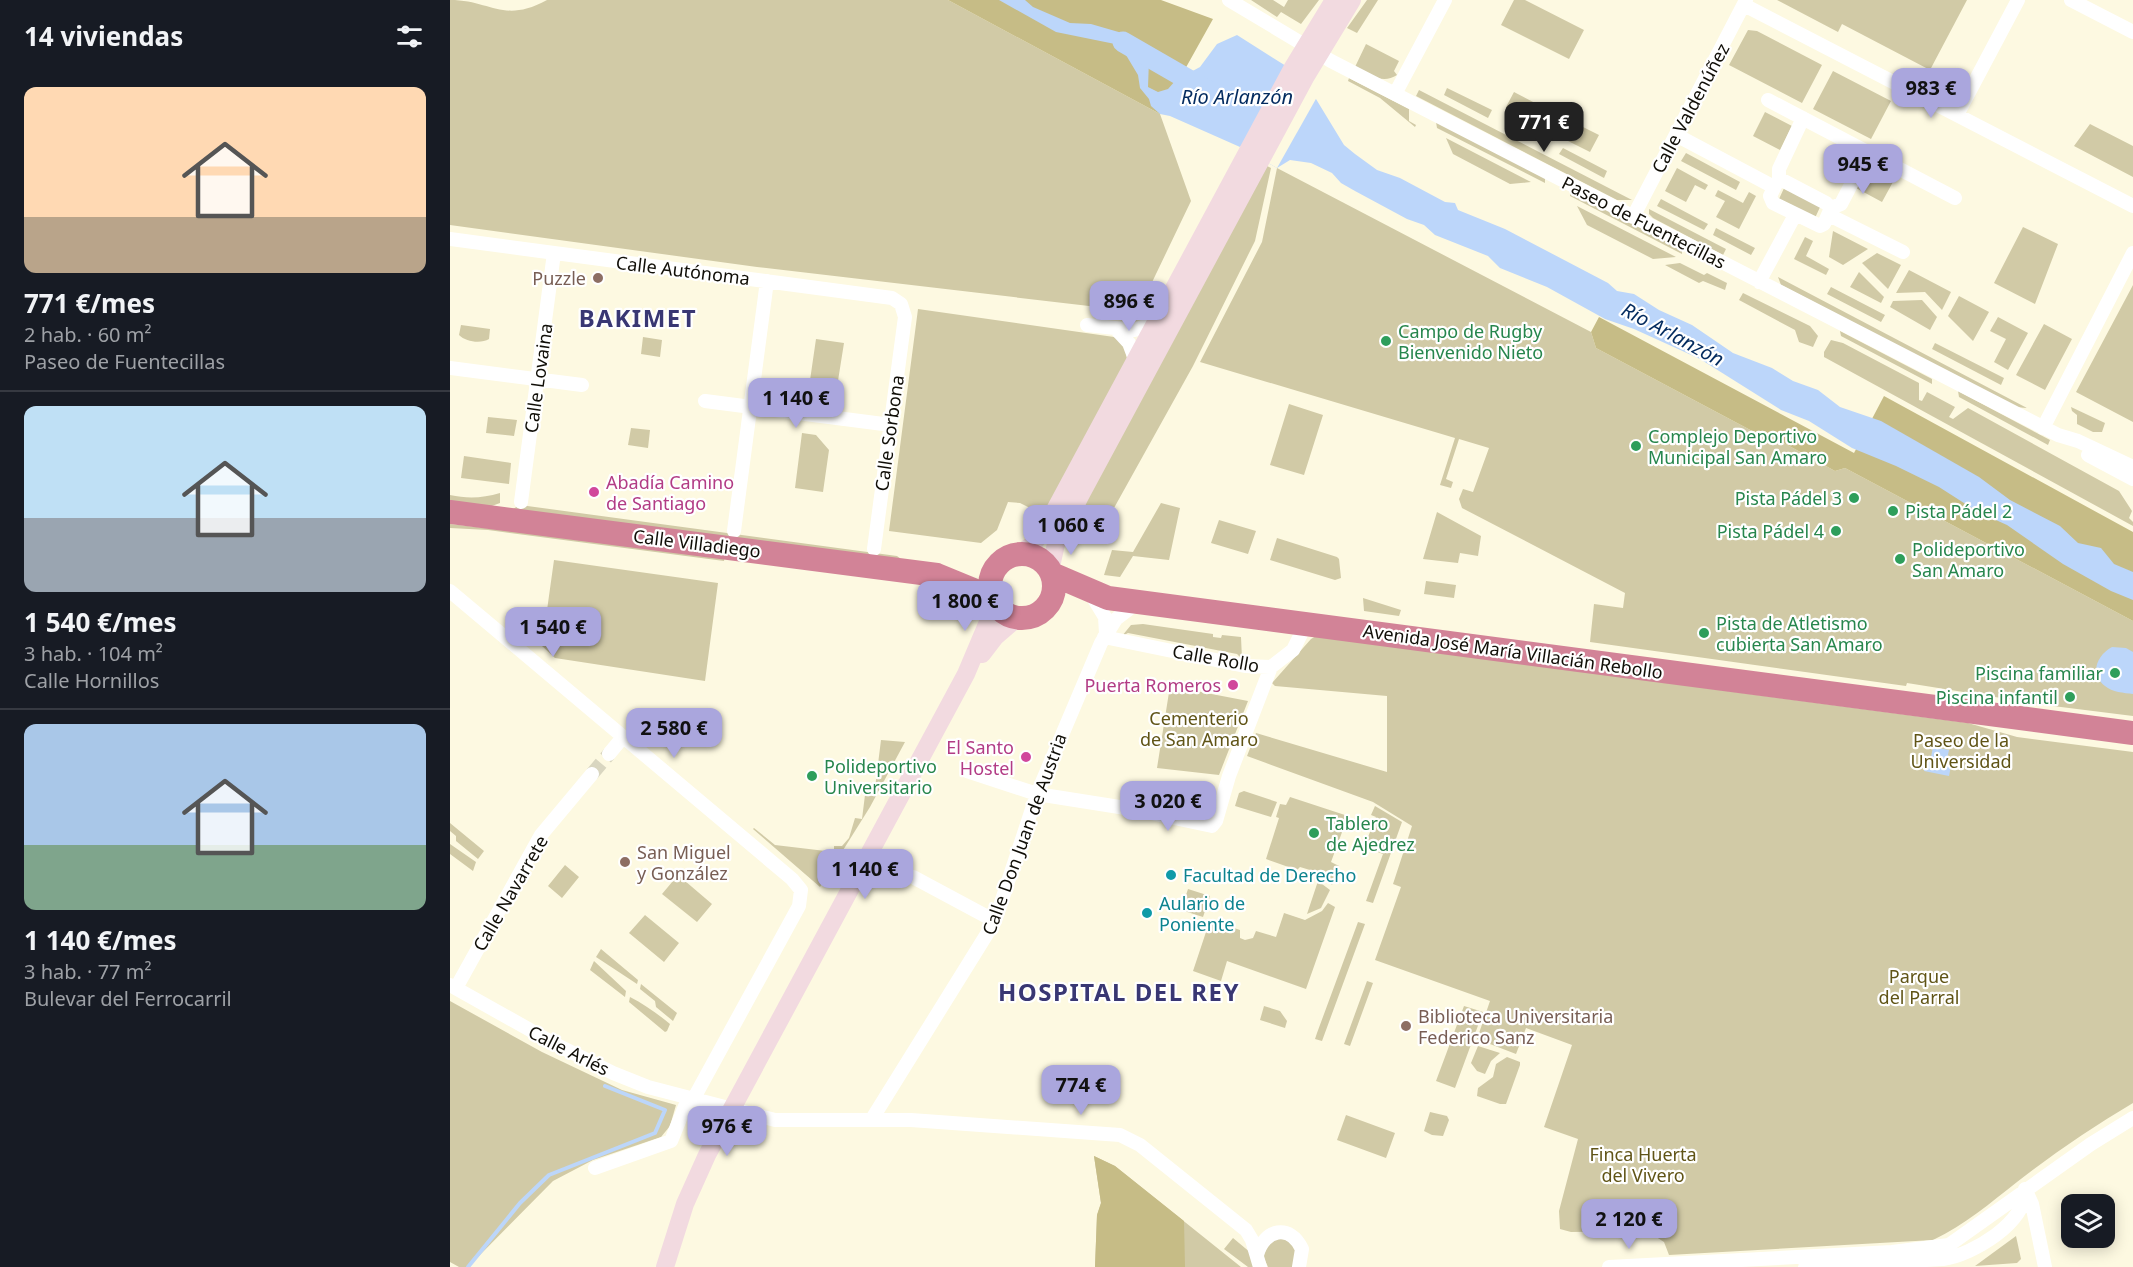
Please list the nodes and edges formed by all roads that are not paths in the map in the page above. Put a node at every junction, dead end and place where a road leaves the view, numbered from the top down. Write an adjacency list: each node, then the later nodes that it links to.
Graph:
1 (1229, 0): 9 (street, Paseo de Fuentecillas)
2 (1334, 0): 9 (main road)
3 (1352, 0): 9 (main road)
4 (1445, 0): 10 (street)
5 (2018, 0): 12 (street)
6 (2071, 0): 8 (street)
7 (1745, 2): 12 (street); 14 (street, Calle Valdenúñez)
8 (2133, 32)
9 (1312, 51): 10 (street, Paseo de Fuentecillas); 16 (main road)
10 (1395, 94): 22 (street, Paseo de Fuentecillas)
11 (1768, 100): 13 (street)
12 (1957, 115): 19 (street)
13 (1803, 118): 15 (street); 17 (street)
14 (1676, 135): 17 (street); 22 (street, Calle Valdenúñez)
15 (1868, 152): 18 (street); 20 (street)
16 (1255, 156): 30 (main road); 49 (main road)
17 (1777, 184): 20 (street); 21 (street)
18 (1955, 198)
19 (2133, 206)
20 (1830, 211): 21 (street); 24 (street)
21 (1794, 215): 28 (street)
22 (1633, 217): 28 (street, Paseo de Fuentecillas)
23 (450, 239): 25 (street, Calle Autónoma)
24 (1903, 252)
25 (554, 253): 27 (street, Calle Autónoma); 35 (street, Calle Lovaina)
26 (2133, 253): 40 (street)
27 (768, 281): 29 (street, Calle Autónoma); 38 (street)
28 (1759, 282): 40 (street, Paseo de Fuentecillas)
29 (905, 317): 39 (street, Calle Sorbona)
30 (1155, 323): 32 (street); 33 (main road)
31 (1087, 325): 32 (street)
32 (1116, 329): 33 (street)
33 (1135, 359): 48 (main road)
34 (450, 368): 35 (street)
35 (537, 379): 36 (street); 44 (street, Calle Lovaina)
36 (582, 385)
37 (705, 401): 38 (street)
38 (751, 407): 39 (street); 46 (street)
39 (891, 425): 47 (street, Calle Sorbona)
40 (2043, 428): 41 (street, Paseo de Fuentecillas)
41 (2061, 437): 42 (street, Paseo de Fuentecillas); 43 (street, Paseo de Fuentecillas)
42 (2133, 467)
43 (2133, 480)
44 (521, 502)
45 (452, 514): 50 (highway, Calle Villadiego)
46 (734, 531)
47 (874, 549)
48 (1009, 560): 49 (highway); 50 (highway, Calle Villadiego); 53 (highway)
49 (1051, 573): 52 (highway, Avenida José María Villacián Rebollo); 56 (highway)
50 (938, 575): 53 (highway, Calle Villadiego)
51 (450, 591): 54 (street)
52 (1101, 599): 55 (highway, Avenida José María Villacián Rebollo); 56 (highway, Avenida José María Villacián Rebollo); 59 (street)
53 (994, 601): 57 (highway); 61 (main road)
54 (456, 602): 64 (street)
55 (1138, 602): 58 (highway, Avenida José María Villacián Rebollo); 59 (street, Calle Don Juan de Austria)
56 (1047, 606): 57 (highway)
57 (1018, 617): 61 (main road)
58 (1306, 624): 60 (street, Calle Rollo); 62 (highway, Avenida José María Villacián Rebollo)
59 (1105, 635): 60 (street, Calle Rollo); 69 (street, Calle Don Juan de Austria)
60 (1271, 667): 69 (street)
61 (966, 674): 74 (main road)
62 (1978, 713): 63 (highway, Avenida José María Villacián Rebollo); 65 (highway, Avenida José María Villacián Rebollo)
63 (2133, 733)
64 (623, 737): 66 (street); 73 (street)
65 (2133, 745)
66 (609, 754)
67 (967, 771): 69 (street)
68 (592, 774): 72 (street, Calle Navarrete)
69 (1037, 794): 71 (street, Calle Don Juan de Austria)
70 (913, 877): 71 (street)
71 (996, 921): 76 (street, Calle Don Juan de Austria)
72 (453, 986): 73 (street, Calle Arlés)
73 (694, 1098): 74 (street, Calle Arlés); 77 (street)
74 (732, 1109): 76 (street, Calle Arlés); 90 (main road)
75 (2133, 1118): 78 (street)
76 (872, 1119): 80 (street, Calle Arlés)
77 (595, 1167)
78 (2025, 1189): 79 (street); 81 (street); 83 (street)
79 (2013, 1220): 81 (street); 88 (street)
80 (1246, 1230): 82 (street); 85 (street)
81 (2038, 1230): 95 (street)
82 (1268, 1236): 85 (street); 86 (street)
83 (1892, 1252): 84 (street); 88 (street)
84 (1830, 1255): 87 (street); 88 (street)
85 (1259, 1261)
86 (1301, 1261): 91 (street)
87 (1716, 1261): 89 (street); 93 (street)
88 (1842, 1265): 94 (street)
89 (1650, 1266): 92 (street)
90 (665, 1267)
91 (1313, 1267)
92 (1609, 1267)
93 (1688, 1267)
94 (1805, 1267)
95 (2045, 1267)

